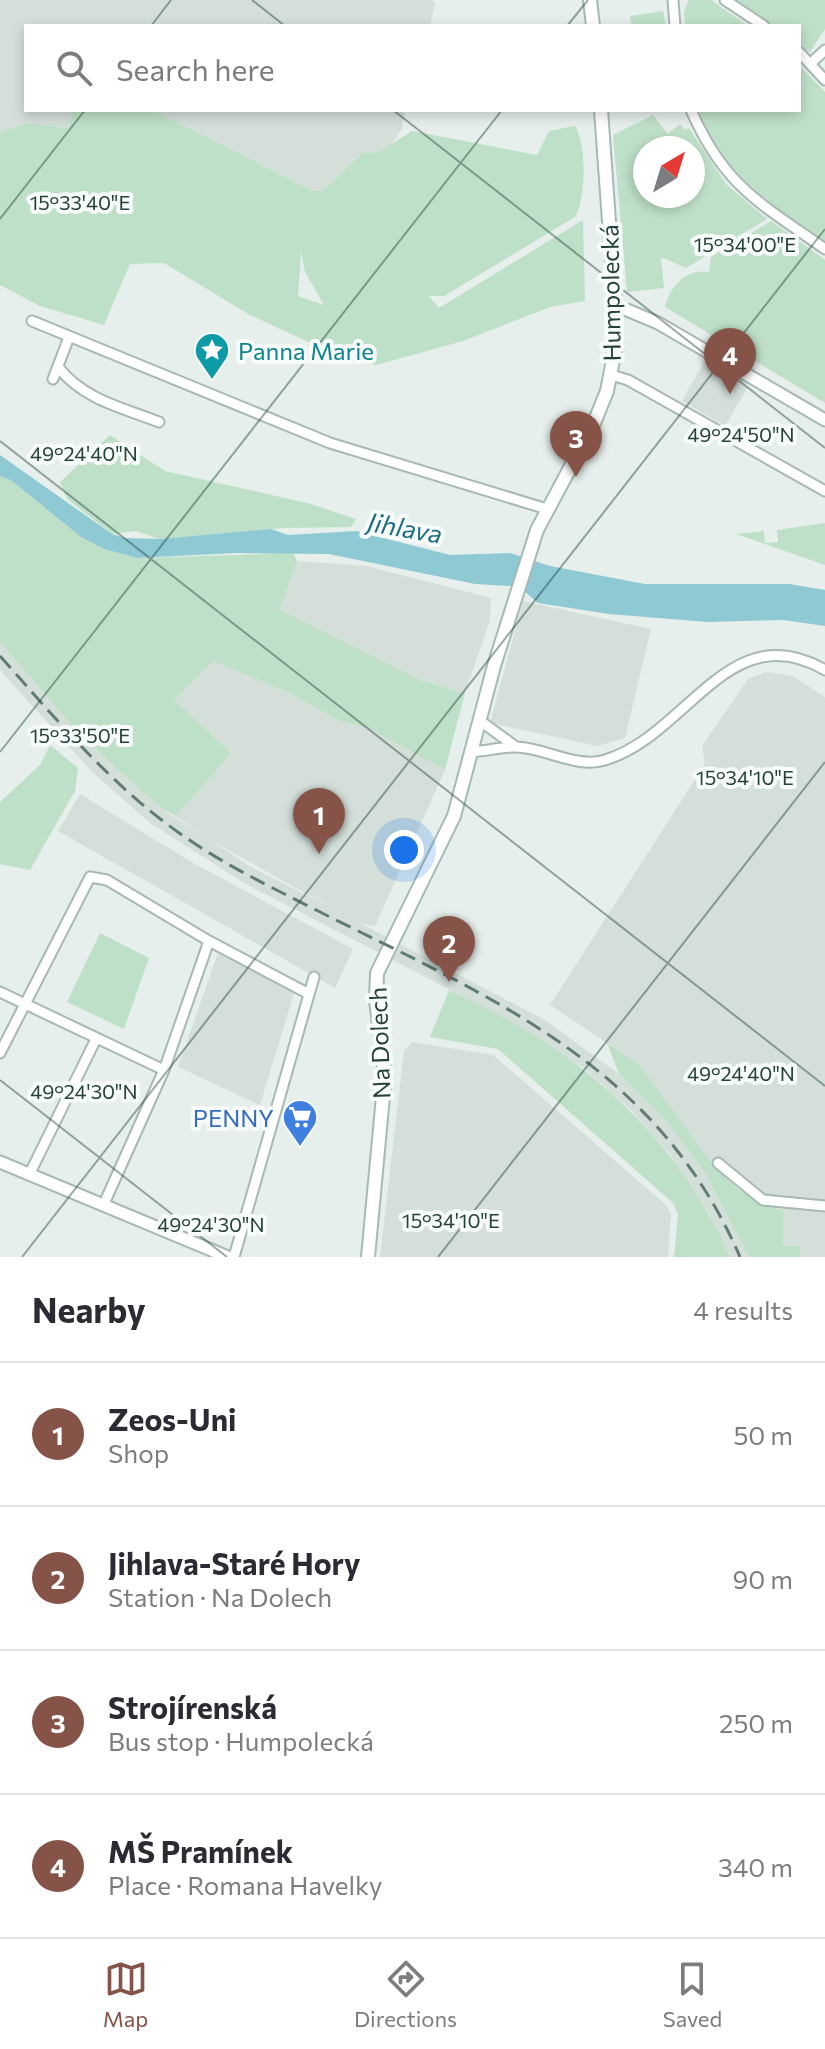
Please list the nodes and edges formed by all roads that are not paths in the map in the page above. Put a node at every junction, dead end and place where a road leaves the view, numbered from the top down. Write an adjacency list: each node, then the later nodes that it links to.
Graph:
1 (590, 0): 4 (main road)
2 (673, 0): 5 (street)
3 (725, 0): 6 (street)
4 (593, 24)
5 (675, 24)
6 (761, 24)
7 (825, 50): 9 (street)
8 (801, 54): 9 (street)
9 (811, 63): 10 (street)
10 (825, 80)
11 (601, 112): 14 (main road, Humpolecká)
12 (692, 112): 13 (street)
13 (825, 249)
14 (615, 305): 18 (main road, Humpolecká); 20 (street)
15 (32, 321): 16 (street)
16 (69, 337): 17 (street); 23 (street)
17 (59, 368): 19 (street); 21 (street)
18 (611, 375): 22 (street); 23 (main road, Humpolecká)
19 (53, 379)
20 (825, 420)
21 (159, 422)
22 (825, 491)
23 (547, 509): 25 (main road, Na Dolech)
24 (825, 670): 26 (street)
25 (479, 720): 26 (street); 27 (main road, Na Dolech)
26 (516, 747): 27 (street)
27 (472, 752): 43 (main road, Na Dolech)
28 (209, 941): 31 (street); 32 (street); 35 (street)
29 (314, 977): 31 (street)
30 (0, 992): 32 (street)
31 (309, 994): 42 (street)
32 (24, 1004): 33 (street); 34 (street)
33 (96, 1039): 35 (street); 38 (street)
34 (0, 1053)
35 (164, 1070): 39 (street)
36 (0, 1162): 38 (street)
37 (718, 1163): 40 (street)
38 (29, 1175): 39 (street)
39 (103, 1206): 41 (street)
40 (825, 1206)
41 (228, 1257)
42 (234, 1257)
43 (368, 1257)

